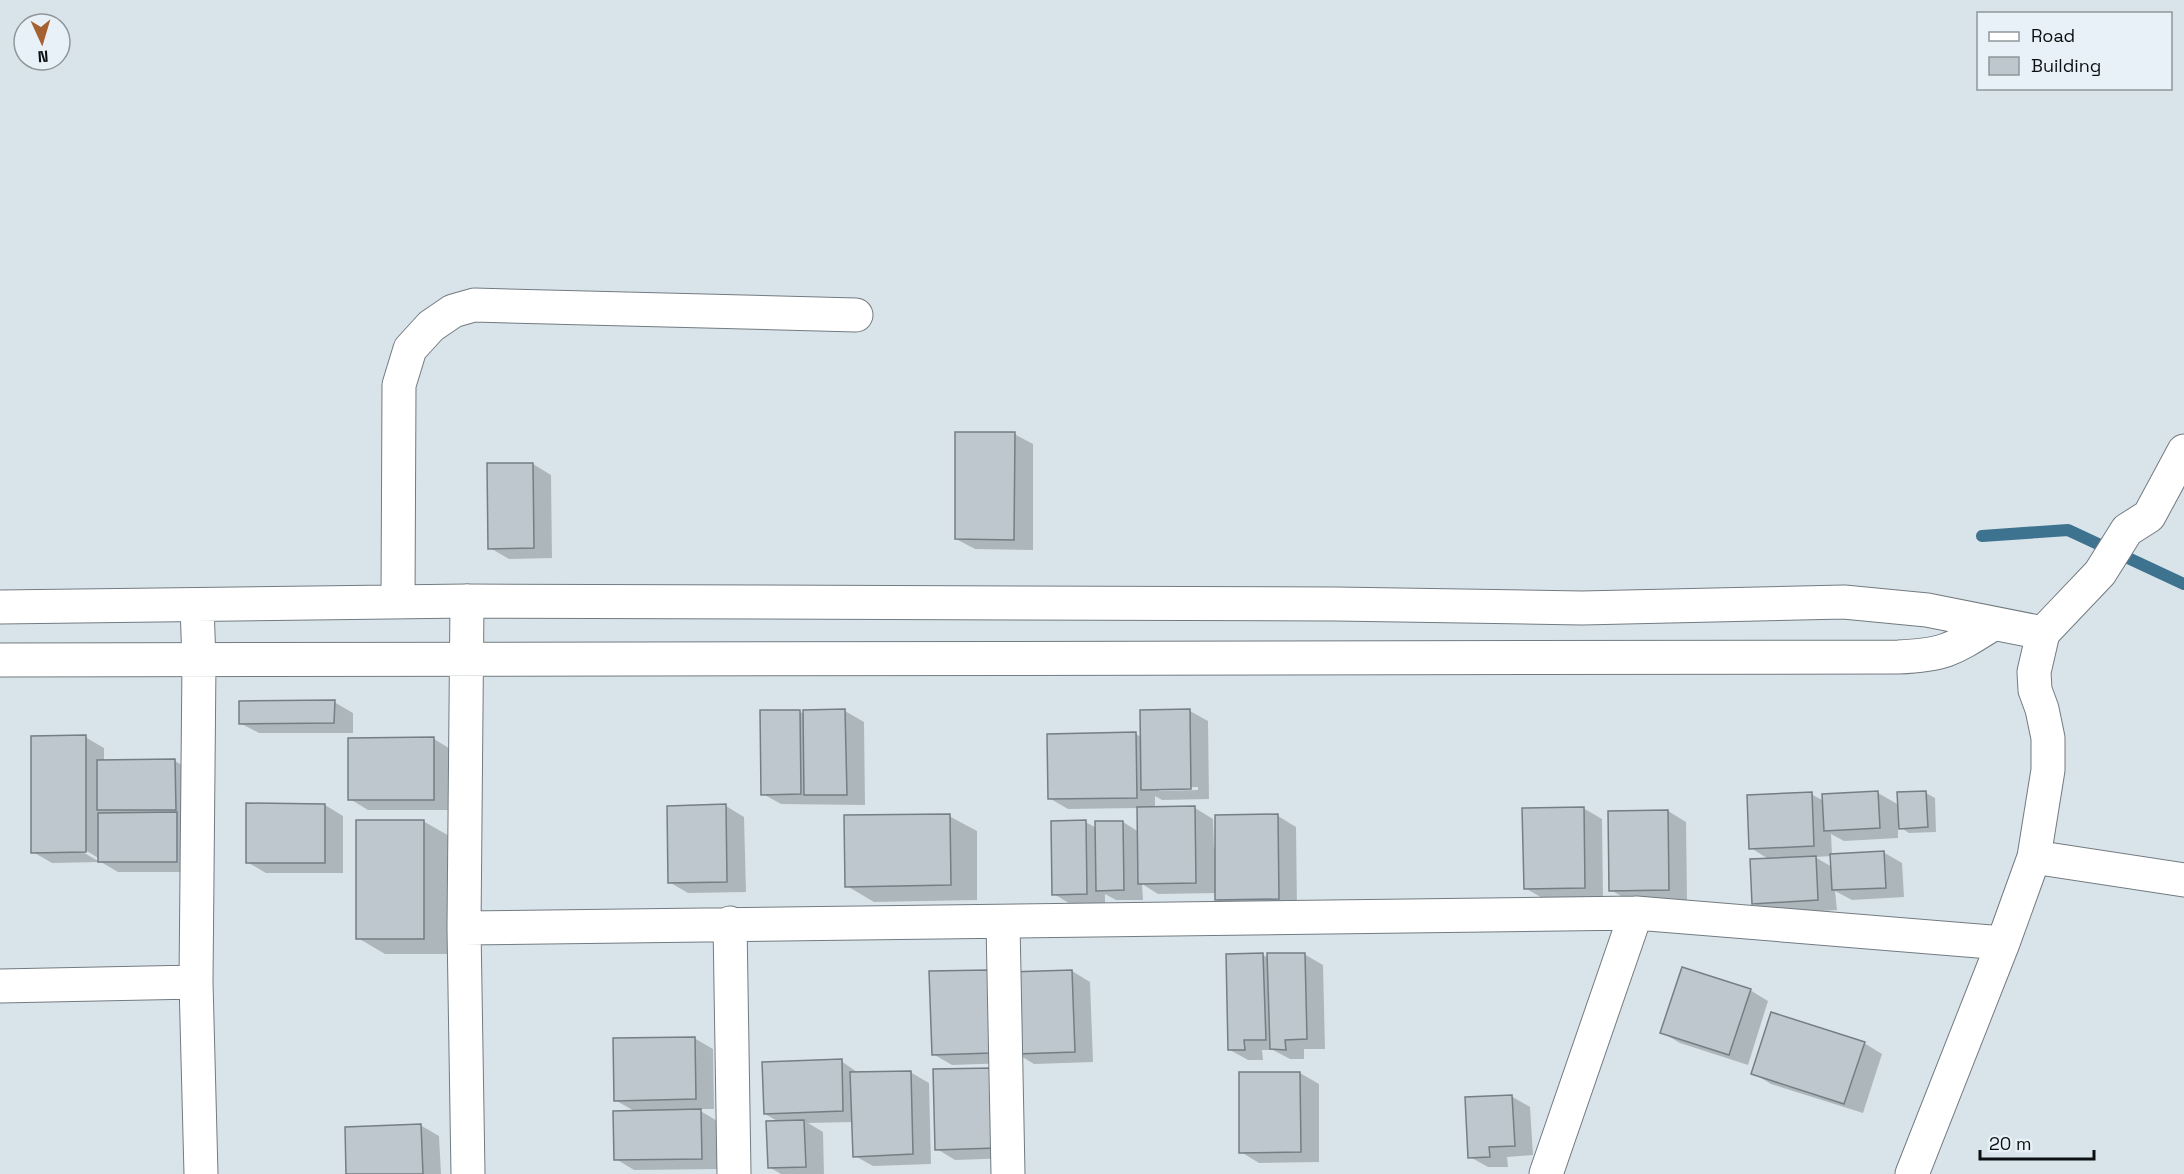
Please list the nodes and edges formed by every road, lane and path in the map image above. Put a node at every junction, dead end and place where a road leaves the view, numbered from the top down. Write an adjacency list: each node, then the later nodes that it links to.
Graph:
1 (856, 315): 4 (street)
2 (2184, 451): 8 (street)
3 (467, 601): 4 (street); 7 (street); 9 (street)
4 (398, 602): 5 (street)
5 (197, 606): 6 (street); 11 (street)
6 (0, 607)
7 (1993, 624): 8 (street); 9 (street)
8 (2043, 633): 12 (street)
9 (466, 657): 11 (street); 17 (street)
10 (0, 660): 11 (street)
11 (199, 662): 19 (street)
12 (2034, 857): 13 (street); 18 (street)
13 (2184, 880)
14 (1636, 913): 16 (street); 18 (street); 25 (street)
15 (730, 923): 16 (street); 17 (street); 23 (street)
16 (1003, 923): 24 (street)
17 (464, 928): 22 (street)
18 (2003, 944): 26 (street)
19 (196, 982): 20 (street); 21 (street)
20 (0, 986)
21 (201, 1174)
22 (468, 1174)
23 (734, 1174)
24 (1008, 1174)
25 (1546, 1174)
26 (1912, 1174)

